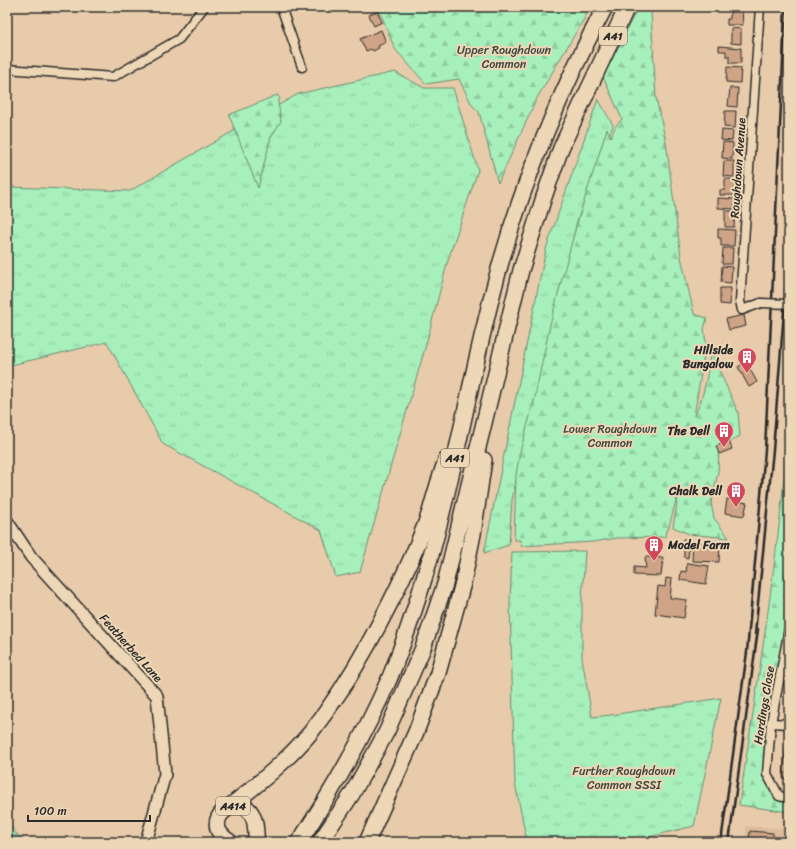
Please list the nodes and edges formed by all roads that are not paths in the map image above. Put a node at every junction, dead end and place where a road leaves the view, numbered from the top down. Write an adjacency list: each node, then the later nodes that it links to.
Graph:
1 (204, 7): 7 (street)
2 (281, 7): 6 (street)
3 (605, 7): 9 (highway, A41)
4 (627, 7): 10 (highway, A41)
5 (760, 7): 8 (street, Roughdown Avenue, bridge)
6 (302, 67)
7 (7, 69)
8 (789, 304)
9 (466, 405): 16 (highway); 21 (highway, A41)
10 (488, 408): 22 (highway, A41); 23 (highway)
11 (7, 521): 18 (street, Featherbed Lane)
12 (789, 629): 13 (street, Hardings Close)
13 (771, 723): 14 (street); 15 (street, Hardings Close)
14 (789, 724)
15 (789, 798)
16 (229, 807): 17 (highway, A414); 20 (highway, A414)
17 (216, 836): 19 (highway, A414)
18 (146, 842)
19 (230, 842)
20 (257, 842)
21 (299, 842)
22 (320, 842)
23 (367, 842)

